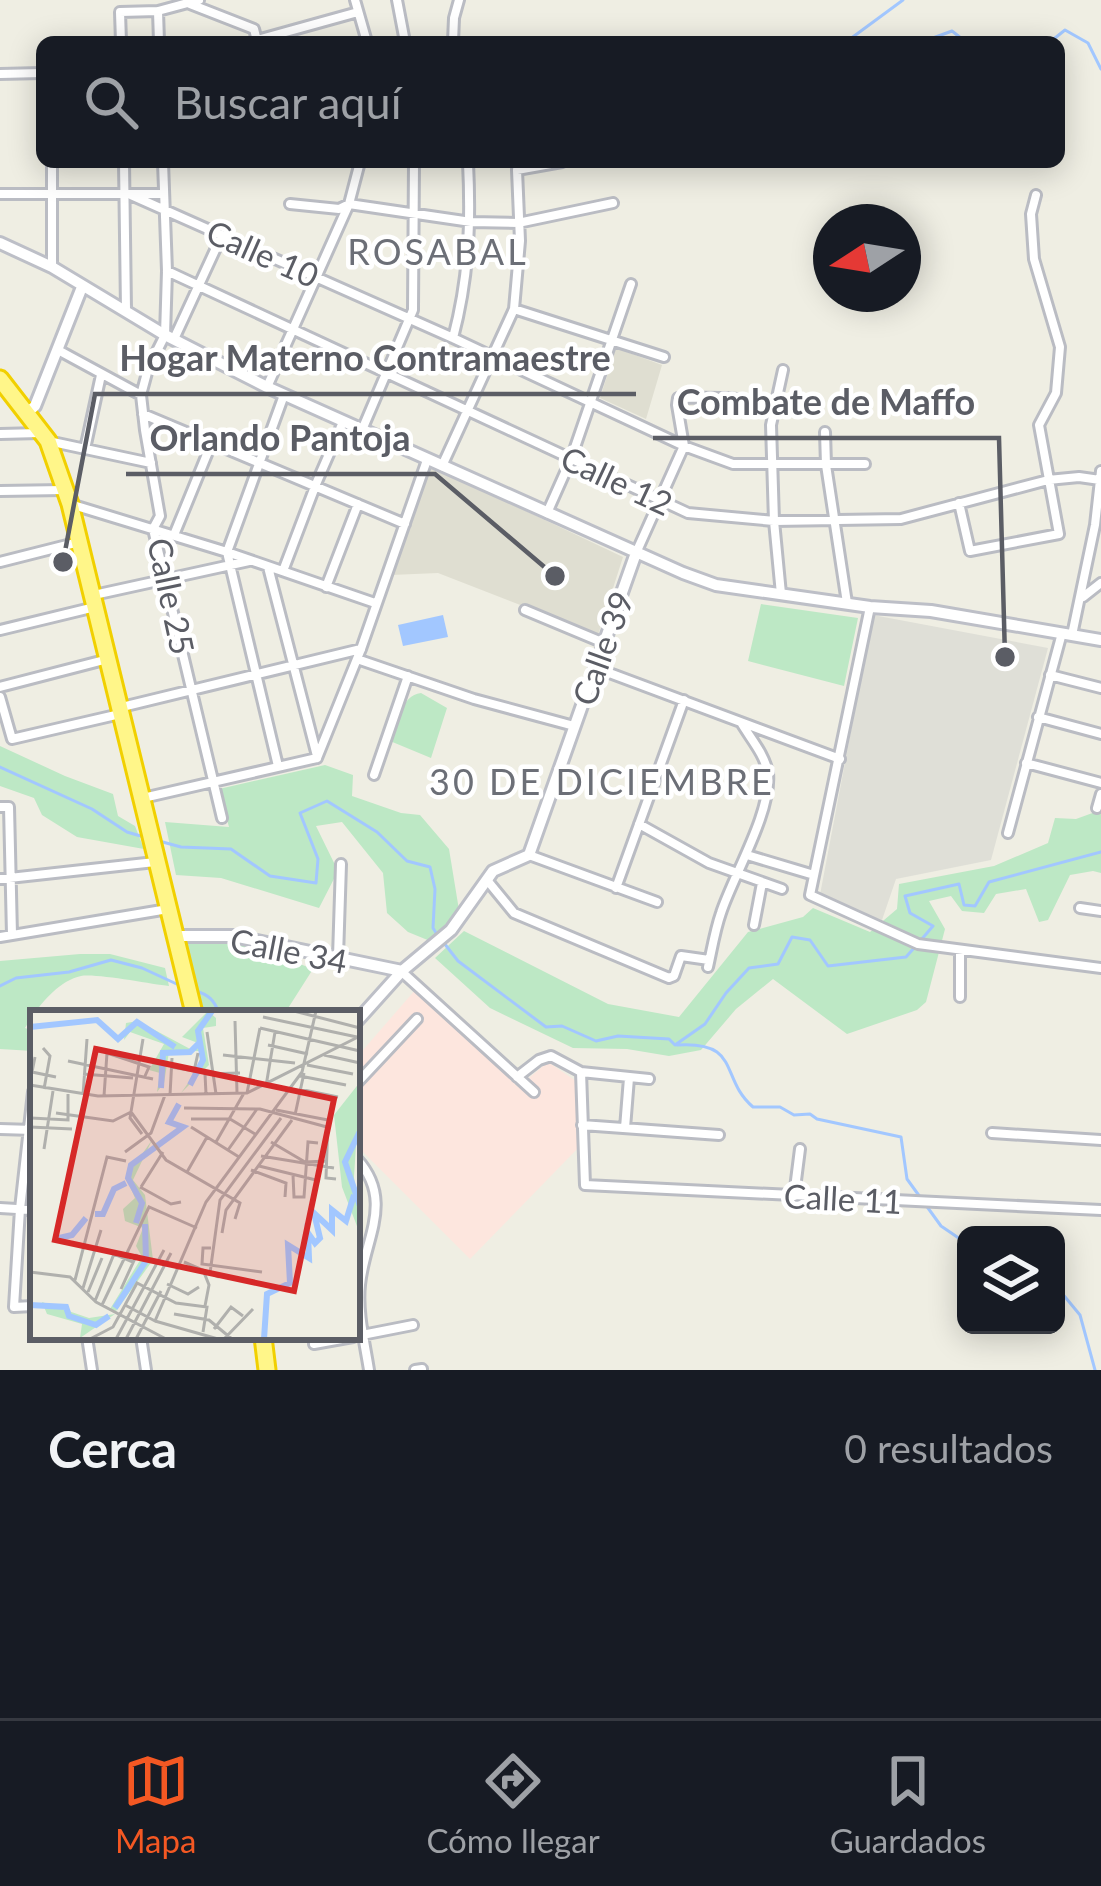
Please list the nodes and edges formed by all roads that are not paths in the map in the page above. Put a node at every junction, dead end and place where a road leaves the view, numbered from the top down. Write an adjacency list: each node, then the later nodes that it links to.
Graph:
1 (199, 0): 5 (street)
2 (355, 0): 7 (street)
3 (397, 0): 13 (street)
4 (459, 0): 14 (street)
5 (188, 3): 6 (street); 10 (street)
6 (158, 11): 8 (street); 9 (street)
7 (358, 11): 11 (street); 12 (street)
8 (121, 36)
9 (159, 36)
10 (256, 36)
11 (274, 36)
12 (365, 36)
13 (405, 36)
14 (454, 36)
15 (0, 74): 16 (street)
16 (36, 74)
17 (52, 168): 25 (street)
18 (125, 168): 27 (street)
19 (164, 168): 26 (street, Calle 25)
20 (358, 168): 31 (street)
21 (414, 168): 33 (street)
22 (468, 168): 34 (street)
23 (521, 168): 35 (street)
24 (0, 194): 25 (street)
25 (52, 194): 27 (street); 38 (street)
26 (164, 194): 27 (street); 32 (street, Calle 25)
27 (128, 195): 32 (street, Calle 10); 45 (street)
28 (1036, 195): 84 (street)
29 (613, 203): 35 (street)
30 (290, 204): 31 (street)
31 (349, 204): 33 (street); 40 (street)
32 (165, 209): 36 (street, Calle 10); 39 (street, Calle 25)
33 (414, 214): 34 (street); 46 (street)
34 (471, 222): 35 (street); 49 (street)
35 (518, 223): 44 (street)
36 (222, 236): 40 (street, Calle 10); 43 (street)
37 (0, 243): 38 (main road)
38 (52, 267): 42 (main road)
39 (167, 271): 43 (street, Calle 12); 48 (street, Calle 25)
40 (315, 276): 46 (street, Calle 10); 47 (street)
41 (631, 284): 50 (street)
42 (82, 286): 45 (main road); 51 (main road)
43 (200, 286): 47 (street, Calle 12); 48 (street)
44 (514, 309): 50 (street); 52 (street)
45 (126, 311): 48 (main road)
46 (409, 318): 49 (street, Calle 10); 54 (street)
47 (293, 329): 54 (street, Calle 12); 58 (street)
48 (170, 337): 58 (main road); 60 (street, Calle 25)
49 (453, 338): 52 (street, Calle 10)
50 (612, 340): 53 (street); 62 (street)
51 (58, 350): 56 (street); 65 (main road)
52 (493, 357): 62 (street, Calle 10); 64 (street)
53 (664, 357)
54 (386, 370): 64 (street, Calle 12); 68 (street)
55 (783, 370): 63 (street)
56 (101, 375): 60 (street); 74 (street)
57 (0, 379): 59 (highway)
58 (267, 387): 61 (main road)
59 (6, 394): 65 (highway)
60 (142, 395): 66 (street, Calle 25)
61 (284, 395): 67 (main road); 76 (street)
62 (592, 403): 73 (street, Calle 10); 75 (street)
63 (772, 408): 73 (street); 80 (street)
64 (468, 410): 75 (street, Calle 12); 82 (street)
65 (28, 412): 71 (highway)
66 (143, 414): 72 (street); 78 (street, Calle 25)
67 (343, 422): 68 (main road); 86 (street)
68 (362, 430): 77 (main road)
69 (825, 432): 81 (street)
70 (0, 434): 71 (street)
71 (45, 437): 74 (street); 88 (highway)
72 (212, 441): 76 (street); 98 (street)
73 (684, 446): 80 (street, Calle 10); 89 (street, Calle 39)
74 (85, 449): 78 (street)
75 (571, 459): 89 (street, Calle 12); 92 (street)
76 (259, 460): 86 (street); 100 (street)
77 (428, 460): 82 (main road); 95 (street)
78 (151, 463): 97 (street, Calle 25)
79 (865, 464): 81 (street, Calle 10)
80 (773, 465): 81 (street, Calle 10); 94 (street)
81 (826, 465): 93 (street)
82 (442, 466): 92 (main road)
83 (1101, 471): 85 (street)
84 (1048, 480): 85 (street, Calle 12); 90 (street, Calle 12); 90 (street)
85 (1100, 480): 96 (street)
86 (316, 484): 91 (street); 106 (street)
87 (0, 490): 88 (street)
88 (68, 497): 97 (street); 99 (highway)
89 (661, 501): 94 (street, Calle 12); 101 (street, Calle 39)
90 (958, 503): 93 (street, Calle 12)
91 (358, 504): 95 (street); 109 (street)
92 (547, 513): 101 (main road)
93 (833, 520): 94 (street, Calle 12); 114 (street)
94 (774, 521): 110 (street)
95 (405, 524): 113 (street)
96 (1098, 524): 111 (street)
97 (153, 529): 98 (street); 107 (street, Calle 25)
98 (174, 535): 100 (street)
99 (79, 542): 103 (street); 112 (highway)
100 (227, 552): 102 (street); 104 (street)
101 (636, 553): 110 (main road); 120 (main road, Calle 39)
102 (250, 561): 104 (street); 105 (street)
103 (0, 562)
104 (229, 566): 107 (street); 125 (street)
105 (268, 566): 106 (street); 123 (street)
106 (283, 572): 109 (street)
107 (165, 580): 112 (street); 130 (street, Calle 25)
108 (1101, 583): 111 (street)
109 (326, 587): 113 (street)
110 (781, 594): 114 (main road)
111 (1081, 598): 118 (street)
112 (94, 601): 117 (street); 122 (highway)
113 (375, 603): 121 (street)
114 (847, 603): 115 (main road)
115 (871, 607): 118 (main road); 139 (street)
116 (525, 610): 120 (street)
117 (0, 629)
118 (1067, 634): 119 (main road); 126 (street)
119 (1101, 640)
120 (604, 643): 124 (main road, Calle 39)
121 (359, 654): 123 (street); 127 (street); 138 (street)
122 (108, 659): 128 (street); 133 (highway)
123 (295, 665): 125 (street); 138 (street)
124 (596, 668): 132 (street); 136 (main road, Calle 39)
125 (255, 675): 130 (street); 141 (street)
126 (1050, 675): 129 (street); 134 (street)
127 (408, 676): 136 (street); 142 (street)
128 (0, 687)
129 (1101, 688)
130 (192, 690): 133 (street); 143 (street, Calle 25)
131 (0, 697): 133 (street)
132 (684, 700): 135 (street); 150 (street)
133 (121, 711): 146 (highway)
134 (1038, 717): 137 (street); 140 (street)
135 (742, 724): 139 (street); 152 (street)
136 (574, 726): 153 (main road, Calle 39)
137 (1101, 734)
138 (317, 758): 141 (street)
139 (840, 759): 157 (street)
140 (1026, 764): 144 (street); 151 (street)
141 (278, 766): 143 (street)
142 (374, 775)
143 (212, 782): 146 (street); 149 (street, Calle 25)
144 (1101, 783)
145 (1101, 794): 148 (street)
146 (142, 798): 154 (highway)
147 (0, 807): 158 (street)
148 (1097, 808)
149 (222, 818)
150 (639, 824): 156 (street); 162 (street)
151 (1008, 833)
152 (747, 854): 156 (street); 157 (street)
153 (529, 855): 160 (main road); 162 (street)
154 (156, 858): 158 (street); 165 (highway)
155 (341, 864): 173 (street)
156 (736, 874): 160 (street); 161 (street)
157 (814, 875): 172 (street)
158 (11, 877): 159 (street); 169 (street)
159 (0, 879)
160 (487, 880): 176 (main road)
161 (762, 883): 163 (street); 168 (street)
162 (616, 888): 164 (street)
163 (782, 889)
164 (657, 902)
165 (169, 908): 169 (street); 170 (highway)
166 (1080, 908): 167 (street)
167 (1101, 911)
168 (754, 925)
169 (12, 935): 171 (street)
170 (176, 936): 173 (main road, Calle 34); 179 (highway)
171 (0, 937)
172 (960, 951): 175 (street); 178 (street)
173 (338, 959): 174 (main road, Calle 34)
174 (364, 964): 176 (main road, Calle 34); 177 (main road)
175 (1101, 968)
176 (402, 971): 177 (main road); 183 (street)
177 (381, 993): 180 (main road)
178 (960, 997)
179 (193, 1010)
180 (360, 1018)
181 (417, 1019): 185 (street)
182 (581, 1072): 183 (street); 184 (street); 188 (street)
183 (518, 1077): 187 (street)
184 (629, 1078): 186 (street); 189 (street)
185 (360, 1079)
186 (649, 1079)
187 (534, 1092)
188 (582, 1125): 189 (street); 197 (street, Calle 11)
189 (625, 1128): 193 (street)
190 (0, 1129): 191 (street)
191 (30, 1130): 199 (street)
192 (992, 1133): 194 (street)
193 (719, 1135)
194 (1101, 1140)
195 (800, 1149): 197 (street)
196 (360, 1163): 202 (street)
197 (794, 1196): 201 (street, Calle 11)
198 (0, 1208): 199 (street)
199 (20, 1209): 200 (street); 203 (street)
200 (30, 1210)
201 (1101, 1210)
202 (360, 1282)
203 (30, 1306)
204 (413, 1325): 205 (street)
205 (360, 1336)
206 (87, 1340): 210 (street)
207 (142, 1340): 211 (street)
208 (263, 1340): 212 (highway)
209 (359, 1340): 213 (street)
210 (92, 1370)
211 (146, 1370)
212 (267, 1370)
213 (369, 1370)

